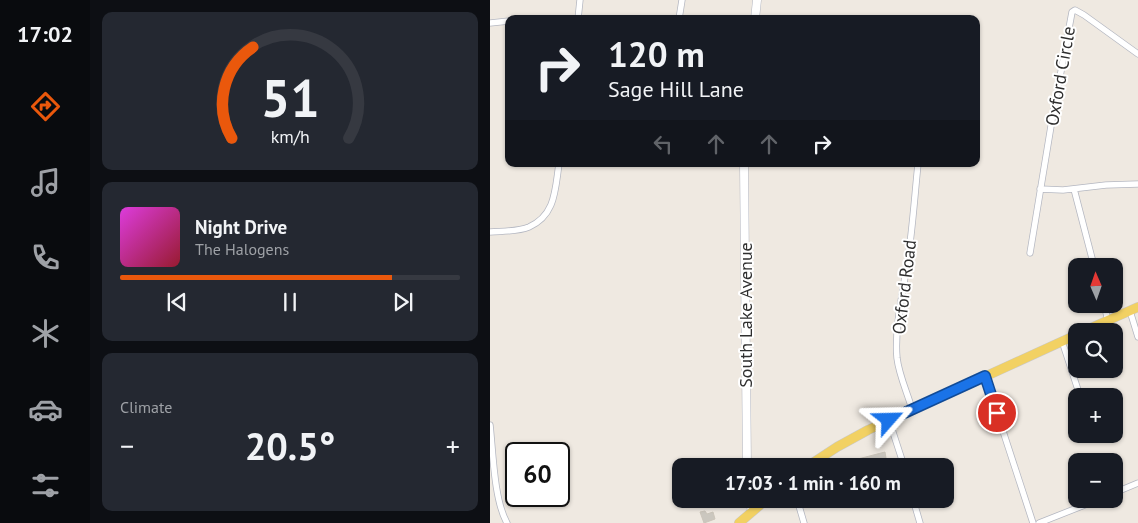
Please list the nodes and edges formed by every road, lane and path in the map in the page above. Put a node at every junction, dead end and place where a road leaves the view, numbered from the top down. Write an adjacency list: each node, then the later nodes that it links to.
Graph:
1 (580, 0): 4 (street)
2 (682, 0): 5 (street)
3 (757, 0): 6 (street)
4 (578, 15)
5 (680, 15)
6 (755, 15)
7 (505, 21): 8 (street)
8 (490, 22)
9 (1138, 54): 14 (street, Oxford Circle)
10 (559, 167): 16 (street)
11 (744, 167): 31 (street, South Lake Avenue)
12 (918, 167): 28 (street, Oxford Road)
13 (1138, 184): 15 (street)
14 (1040, 189): 15 (street); 17 (street, Oxford Circle)
15 (1074, 189): 18 (street)
16 (490, 232)
17 (1030, 253)
18 (1092, 258)
19 (1134, 309): 21 (main road); 23 (street)
20 (1106, 313): 21 (street)
21 (1108, 321): 22 (main road)
22 (1103, 323)
23 (1138, 337)
24 (1068, 338): 25 (main road)
25 (1062, 341): 26 (main road); 27 (street)
26 (985, 376): 28 (main road); 46 (street)
27 (1077, 388)
28 (912, 409): 29 (main road)
29 (889, 420): 32 (main road); 33 (street)
30 (490, 425): 42 (street)
31 (747, 458)
32 (820, 458)
33 (901, 458)
34 (1138, 483): 35 (street)
35 (1123, 489)
36 (751, 508): 41 (street)
37 (756, 508): 41 (main road)
38 (800, 508): 44 (street)
39 (916, 508): 45 (street)
40 (1077, 508): 47 (street)
41 (752, 512): 43 (main road)
42 (507, 523)
43 (739, 523)
44 (804, 523)
45 (920, 523)
46 (1033, 523)
47 (1039, 523)

